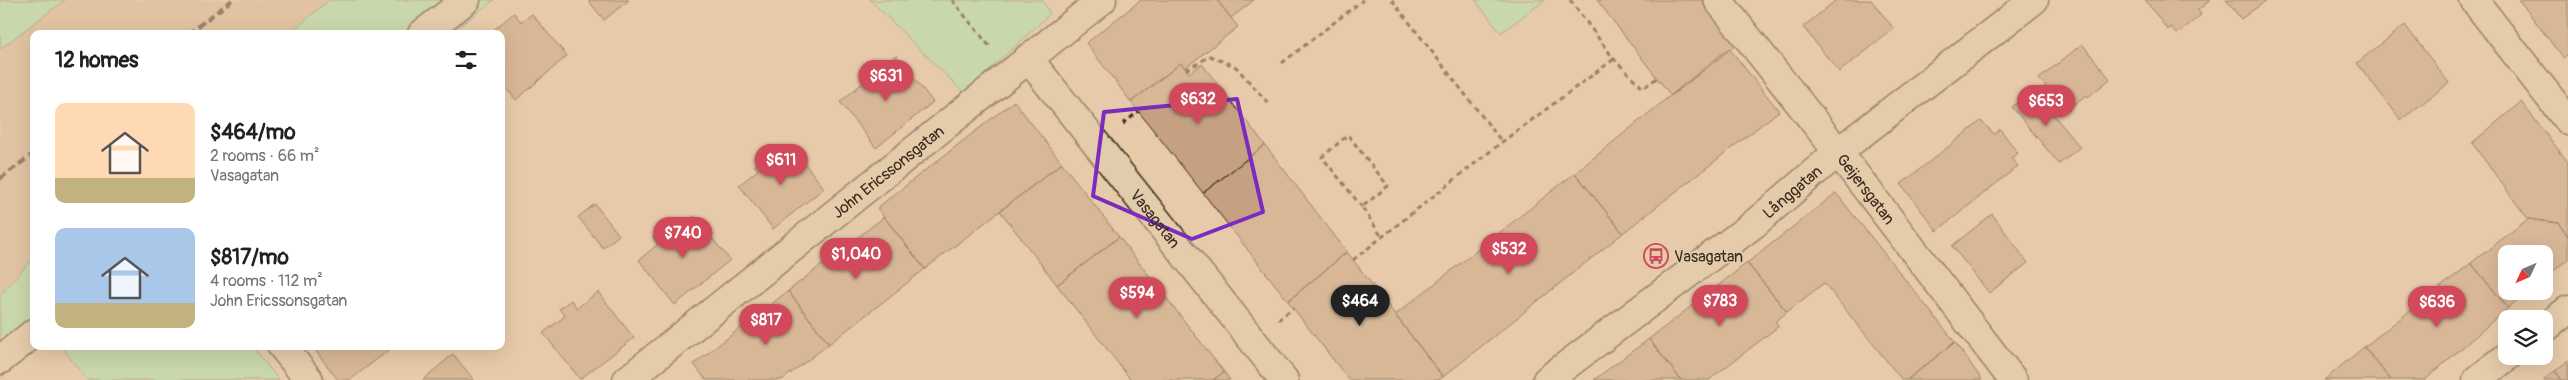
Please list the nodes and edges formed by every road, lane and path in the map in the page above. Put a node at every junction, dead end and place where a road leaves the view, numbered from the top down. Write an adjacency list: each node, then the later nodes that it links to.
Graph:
1 (466, 0): 10 (street)
2 (952, 0): 13 (path)
3 (1102, 0): 13 (street, John Ericssonsgatan)
4 (1363, 0): 12 (path)
5 (1392, 0): 18 (path)
6 (1570, 0): 11 (path)
7 (1718, 0): 19 (street, Geijersgatan)
8 (2034, 0): 19 (street, Långgatan)
9 (2474, 0): 17 (street)
10 (427, 30)
11 (1614, 59): 15 (path); 18 (path)
12 (1282, 63)
13 (1019, 65): 30 (street, John Ericssonsgatan); 31 (street, Vasagatan)
14 (1186, 70): 16 (path)
15 (1657, 78)
16 (1270, 105)
17 (2568, 121)
18 (1502, 142): 21 (path)
19 (1838, 152): 32 (street, Långgatan); 33 (street, Geijersgatan)
20 (1362, 208): 20 (path); 21 (path)
21 (1382, 237): 22 (path)
22 (1353, 260)
23 (2568, 310): 24 (street)
24 (2553, 322)
25 (30, 336): 27 (street)
26 (285, 350): 29 (street)
27 (0, 360)
28 (2498, 364): 34 (street)
29 (309, 380)
30 (627, 380)
31 (1284, 380)
32 (1547, 380)
33 (2013, 380)
34 (2477, 380)

